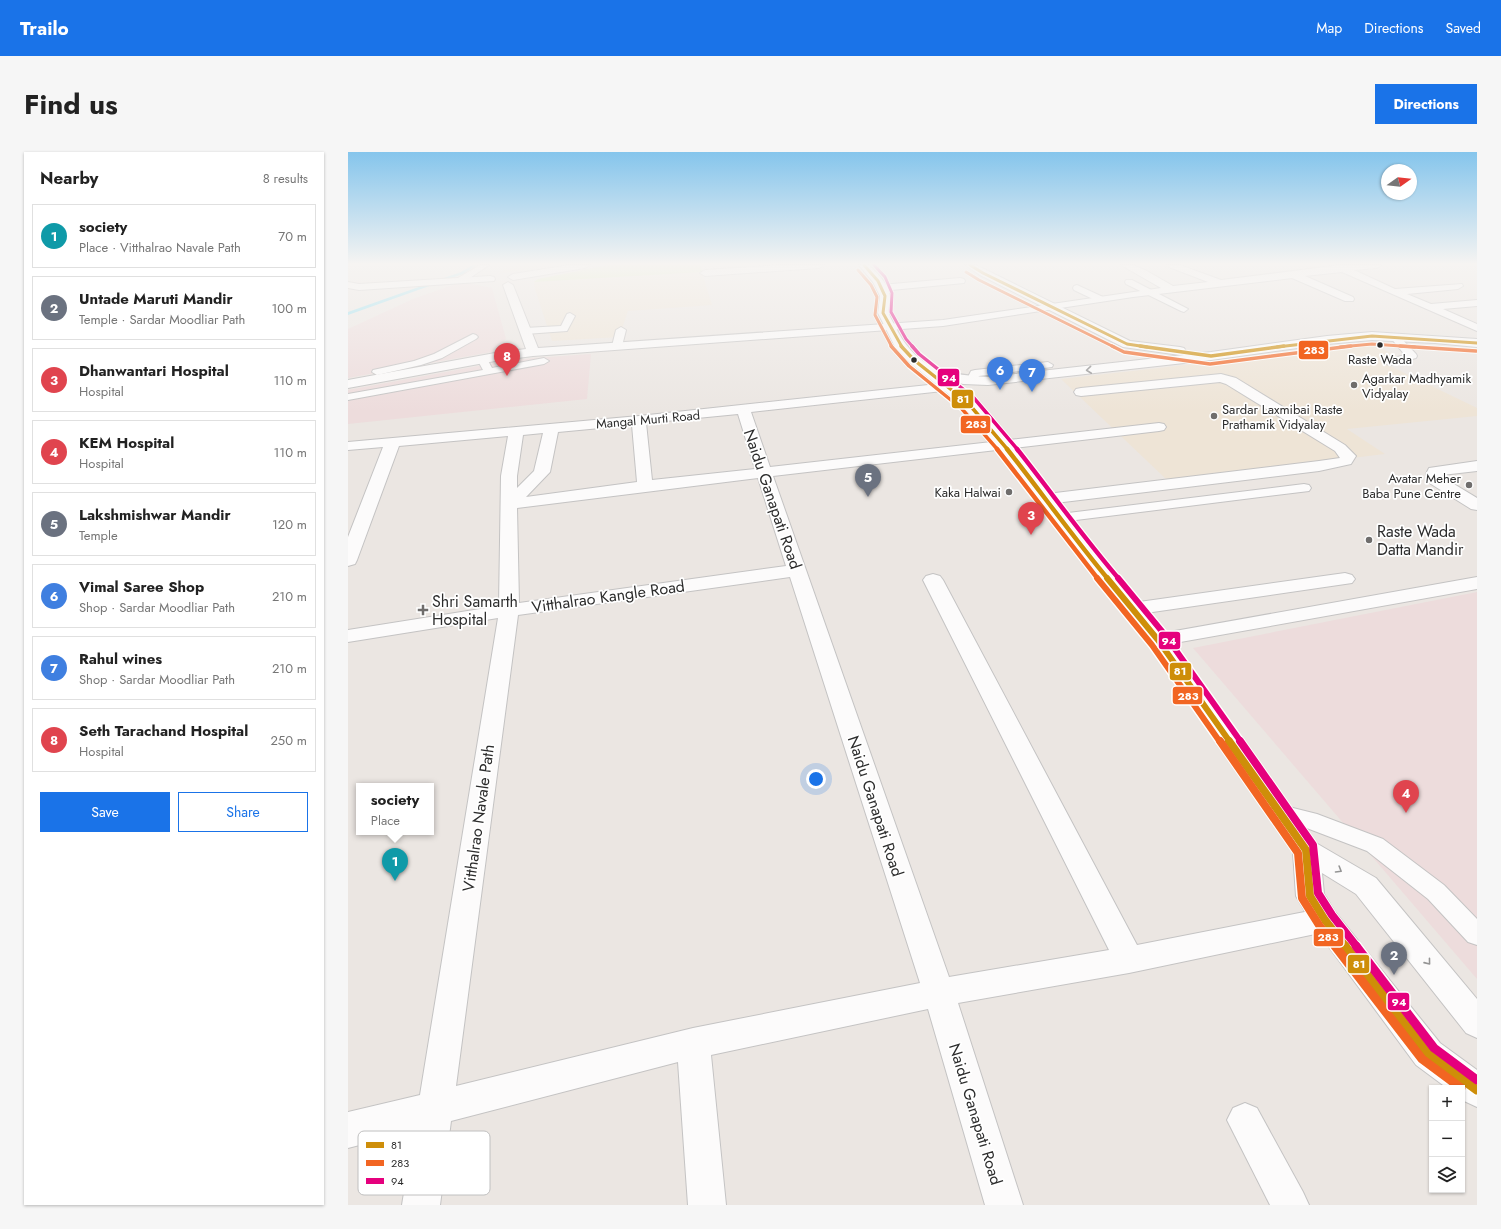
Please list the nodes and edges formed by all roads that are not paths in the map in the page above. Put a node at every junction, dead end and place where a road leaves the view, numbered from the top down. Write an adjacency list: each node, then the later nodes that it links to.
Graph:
1 (520, 314): 10 (street)
2 (884, 314): 7 (street)
3 (1003, 314): 7 (street)
4 (1068, 314): 14 (street)
5 (1444, 314): 8 (street)
6 (570, 316): 10 (lane)
7 (891, 327): 15 (street); 24 (street)
8 (1477, 328)
9 (621, 330): 15 (lane)
10 (525, 331): 16 (street)
11 (472, 337): 19 (lane)
12 (1395, 337): 13 (street); 17 (street); 21 (lane)
13 (1477, 343)
14 (1128, 344): 17 (street); 23 (street)
15 (616, 346): 16 (street)
16 (533, 352): 18 (street)
17 (1211, 356): 23 (street)
18 (482, 359): 19 (street); 26 (lane)
19 (442, 361): 25 (lane); 29 (street)
20 (544, 361): 26 (lane)
21 (1390, 362)
22 (1048, 366): 27 (lane)
23 (1112, 368): 28 (street, one-way to 28)
24 (929, 371): 27 (street); 30 (street)
25 (377, 372)
26 (488, 372): 32 (lane)
27 (971, 381): 28 (street)
28 (988, 382): 33 (street)
29 (348, 384)
30 (947, 387): 33 (street); 34 (street, Mangal Murti Road)
31 (1081, 392): 46 (street)
32 (348, 397)
33 (968, 402): 40 (street)
34 (743, 409): 35 (street, Mangal Murti Road); 43 (street, Naidu Ganapati Road)
35 (639, 420): 36 (street, Mangal Murti Road); 44 (street)
36 (552, 427): 38 (street, Mangal Murti Road); 47 (street)
37 (1159, 428): 40 (street)
38 (516, 430): 39 (street, Mangal Murti Road); 47 (street, Vitthalrao Navale Path)
39 (393, 441): 41 (street, Mangal Murti Road); 50 (street)
40 (1003, 444): 43 (street); 46 (street)
41 (348, 446)
42 (1477, 466): 48 (street)
43 (764, 472): 44 (street); 51 (street, Naidu Ganapati Road)
44 (645, 486): 47 (street)
45 (1304, 488): 49 (lane)
46 (1047, 499): 49 (street)
47 (510, 504): 56 (street, Vitthalrao Navale Path)
48 (1477, 505)
49 (1060, 518): 55 (street)
50 (348, 560)
51 (798, 570): 56 (street, Vitthalrao Kangle Road); 64 (street, Naidu Ganapati Road)
52 (1345, 579): 55 (street)
53 (933, 580): 63 (street)
54 (1477, 583): 58 (street)
55 (1132, 609): 58 (street)
56 (509, 610): 57 (street, Vitthalrao Kangle Road); 68 (street, Vitthalrao Navale Path)
57 (348, 636)
58 (1158, 640): 59 (street)
59 (1277, 812): 60 (street); 62 (lane)
60 (1306, 850): 61 (street); 65 (street, one-way to 65)
61 (1325, 920): 63 (street); 67 (street)
62 (1477, 936)
63 (1129, 960): 64 (street)
64 (939, 993): 66 (street); 75 (street, Naidu Ganapati Road)
65 (1477, 1023)
66 (693, 1043): 68 (street); 74 (street)
67 (1477, 1090)
68 (435, 1108): 70 (street); 71 (street, Vitthalrao Navale Path)
69 (1245, 1120): 76 (street)
70 (348, 1130)
71 (432, 1131)
72 (422, 1195): 73 (street, Vitthalrao Navale Path)
73 (421, 1205)
74 (707, 1205)
75 (1004, 1205)
76 (1290, 1205)

